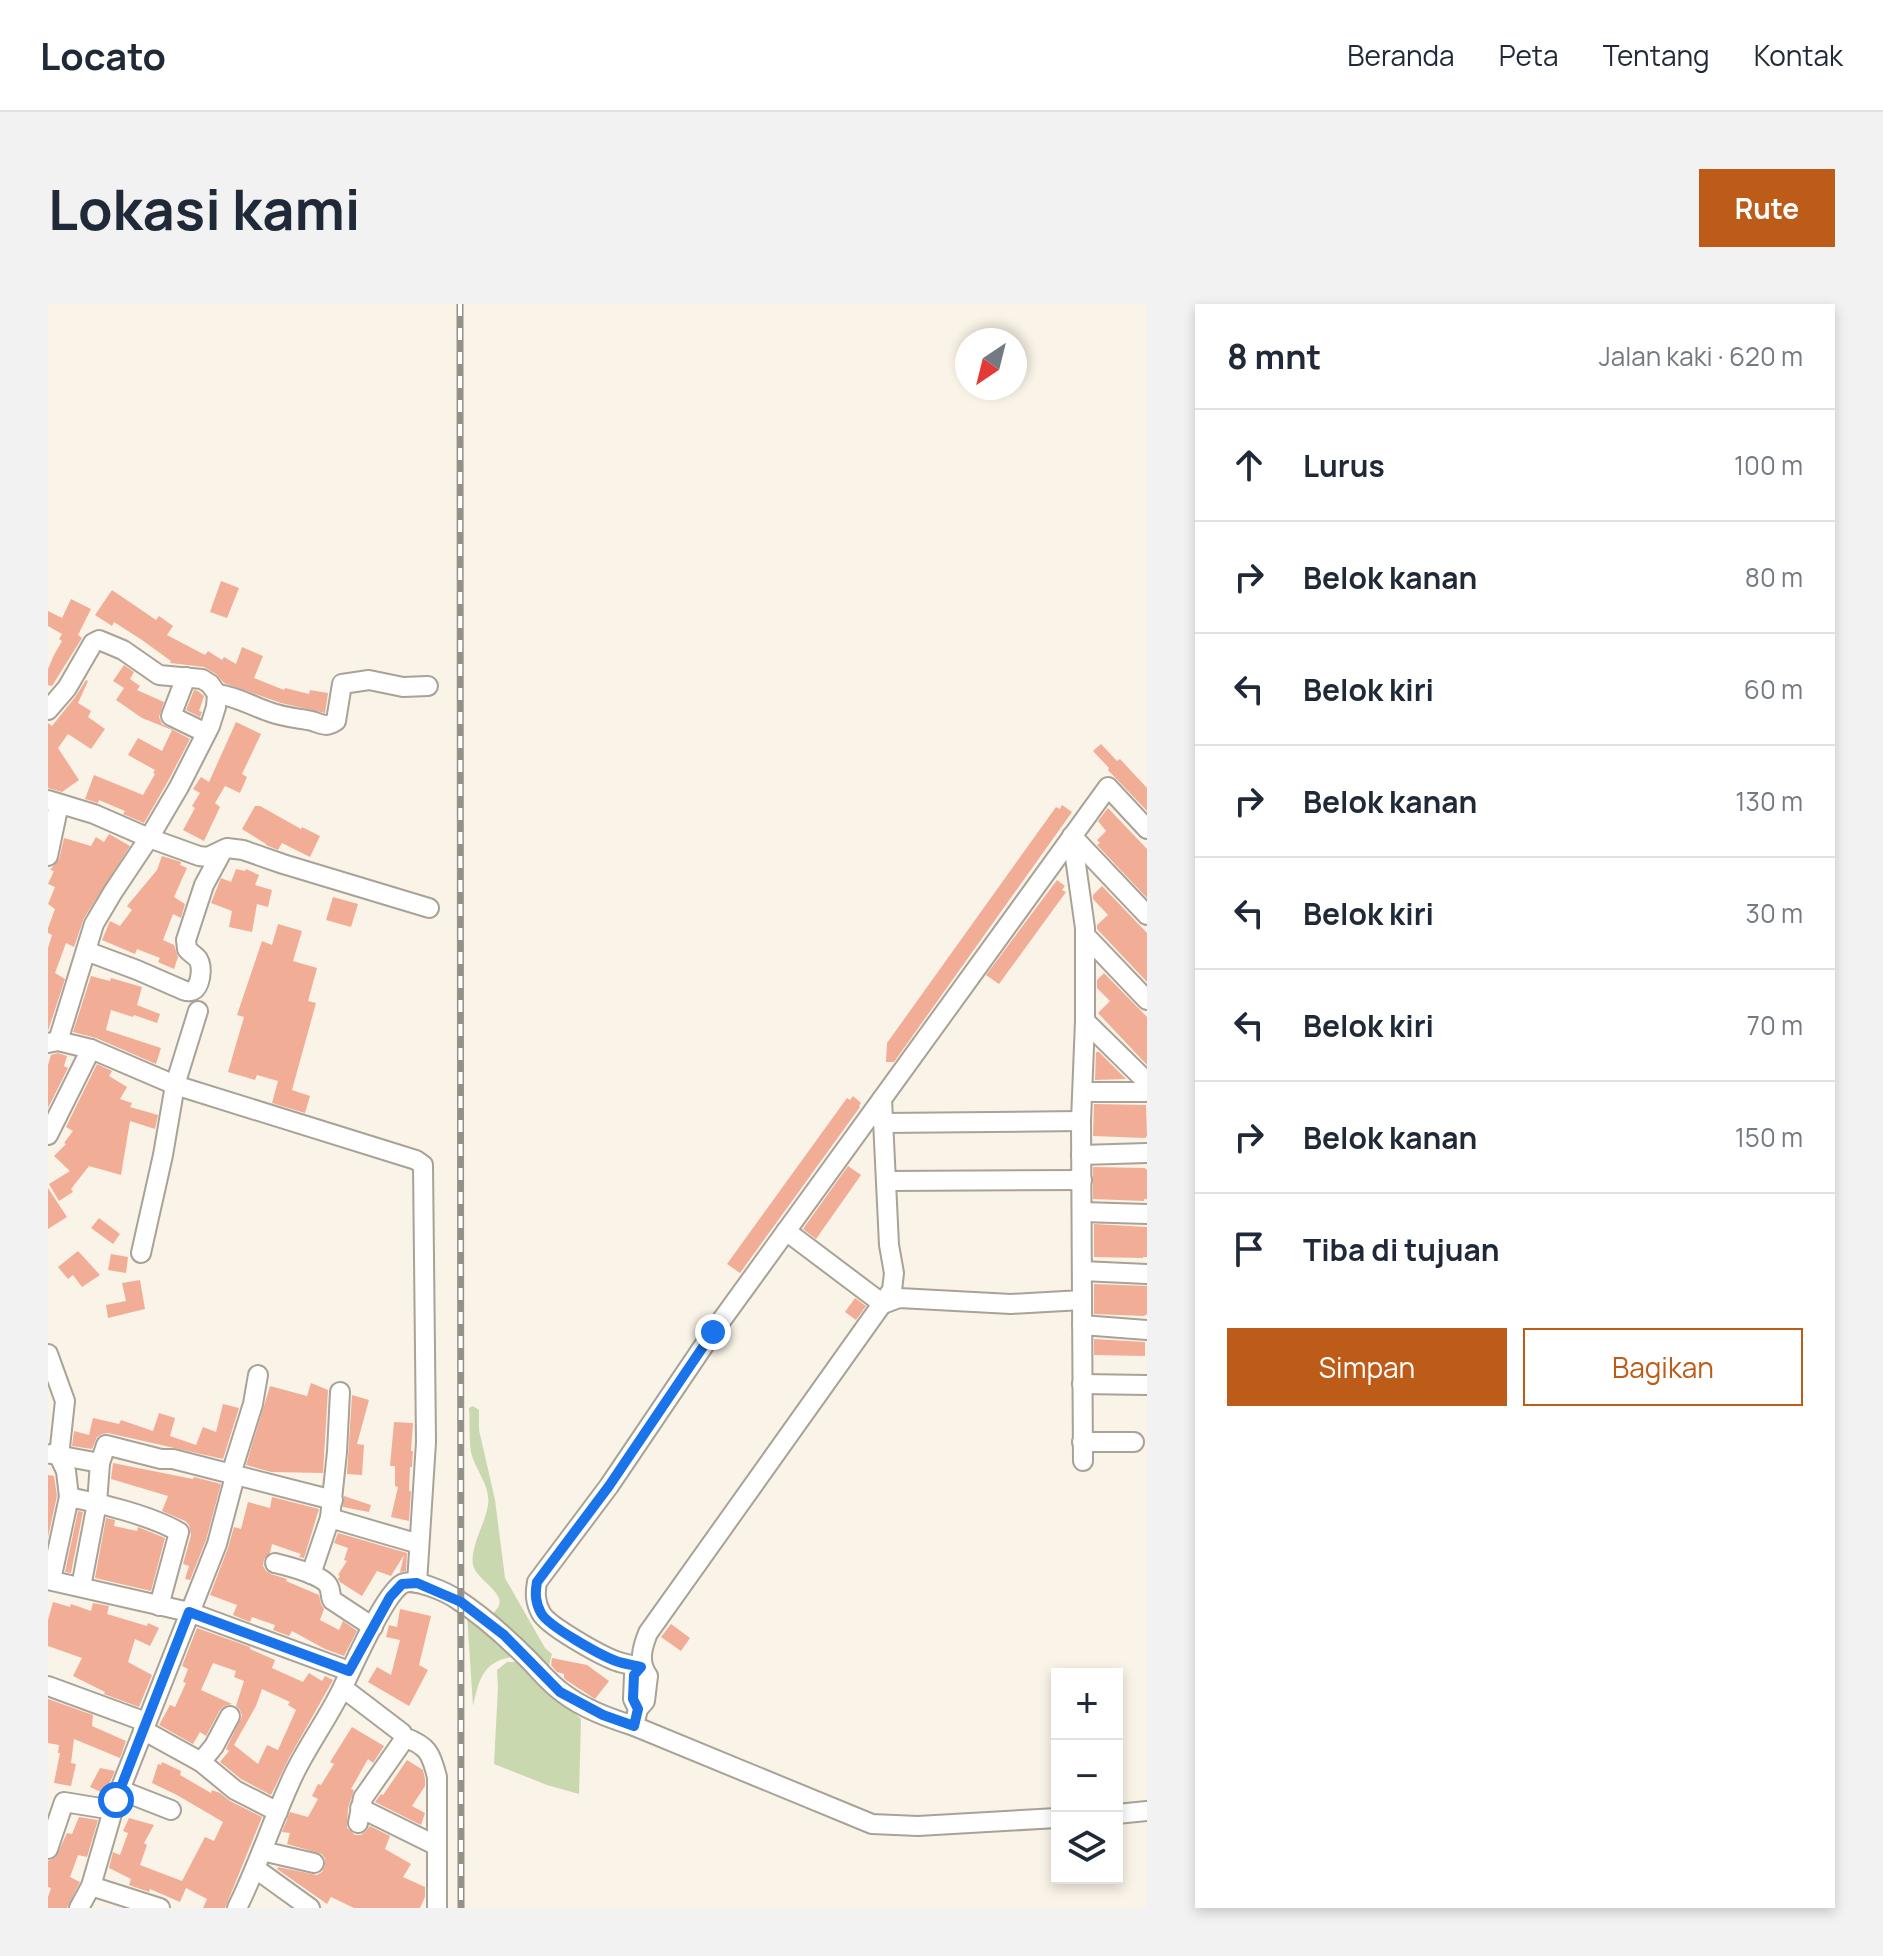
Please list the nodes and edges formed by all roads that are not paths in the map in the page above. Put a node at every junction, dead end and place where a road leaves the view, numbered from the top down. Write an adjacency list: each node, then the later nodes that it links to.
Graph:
1 (186, 677): 3 (street); 4 (street); 5 (street)
2 (428, 686): 3 (street)
3 (217, 694): 5 (street)
4 (48, 710)
5 (206, 733): 9 (street)
6 (54, 802): 9 (street); 11 (street)
7 (1147, 829): 8 (street)
8 (1072, 836): 13 (street); 14 (street); 25 (street)
9 (149, 838): 10 (street); 15 (street)
10 (223, 850): 12 (street); 15 (street)
11 (48, 856)
12 (429, 908)
13 (1147, 915)
14 (1085, 935): 16 (street); 18 (street)
15 (86, 951): 19 (street)
16 (1145, 993)
17 (198, 1011): 22 (street)
18 (1085, 1021): 21 (street); 23 (street)
19 (53, 1042): 20 (street)
20 (91, 1049): 22 (street); 28 (street)
21 (1147, 1082)
22 (175, 1085): 36 (street); 55 (street)
23 (1083, 1092): 24 (street); 26 (street)
24 (1147, 1092)
25 (882, 1099): 27 (street); 35 (street)
26 (1081, 1121): 27 (street); 30 (street)
27 (883, 1123): 32 (street)
28 (48, 1135)
29 (1147, 1153): 30 (street)
30 (1081, 1155): 31 (street)
31 (1082, 1180): 32 (street); 33 (street)
32 (886, 1181): 40 (street)
33 (1082, 1212): 34 (street); 37 (street)
34 (1147, 1214)
35 (786, 1231): 40 (street); 64 (street)
36 (141, 1253)
37 (1082, 1271): 38 (street); 39 (street)
38 (1147, 1274)
39 (1082, 1300): 40 (street); 41 (street)
40 (883, 1304): 64 (street)
41 (1082, 1325): 42 (street); 45 (street)
42 (1147, 1330)
43 (48, 1354): 49 (street)
44 (258, 1375): 51 (street)
45 (1082, 1384): 46 (street); 48 (street)
46 (1147, 1385)
47 (340, 1392): 54 (street)
48 (1134, 1442)
49 (54, 1455): 50 (street); 52 (street)
50 (100, 1463): 51 (street); 53 (street)
51 (233, 1475): 54 (street); 62 (street)
52 (69, 1497): 53 (street); 58 (street)
53 (97, 1503): 60 (street); 61 (street)
54 (331, 1509): 55 (street); 57 (street)
55 (419, 1544): 59 (street)
56 (275, 1563): 57 (street)
57 (311, 1574): 63 (street)
58 (50, 1580): 60 (street)
59 (417, 1583): 63 (street); 68 (street)
60 (81, 1587): 61 (street)
61 (159, 1606): 62 (street)
62 (189, 1612): 65 (street); 69 (street)
63 (373, 1627): 65 (street)
64 (641, 1667): 68 (street)
65 (346, 1680): 70 (street); 76 (street)
66 (48, 1686): 69 (street)
67 (230, 1716): 71 (street)
68 (636, 1718): 78 (street)
69 (144, 1726): 71 (street); 72 (street)
70 (404, 1737): 79 (street); 79 (street)
71 (201, 1762): 76 (street)
72 (120, 1790): 73 (street); 74 (street)
73 (113, 1810): 80 (street); 84 (street)
74 (171, 1810)
75 (1147, 1811): 77 (street)
76 (278, 1812): 81 (street)
77 (1123, 1813)
78 (1051, 1818)
79 (437, 1846): 89 (street)
80 (48, 1849)
81 (262, 1851): 82 (street); 83 (street)
82 (314, 1863)
83 (256, 1869): 87 (street); 88 (street)
84 (91, 1886): 85 (street); 86 (street)
85 (79, 1908)
86 (160, 1908)
87 (237, 1908)
88 (310, 1908)
89 (437, 1908)

